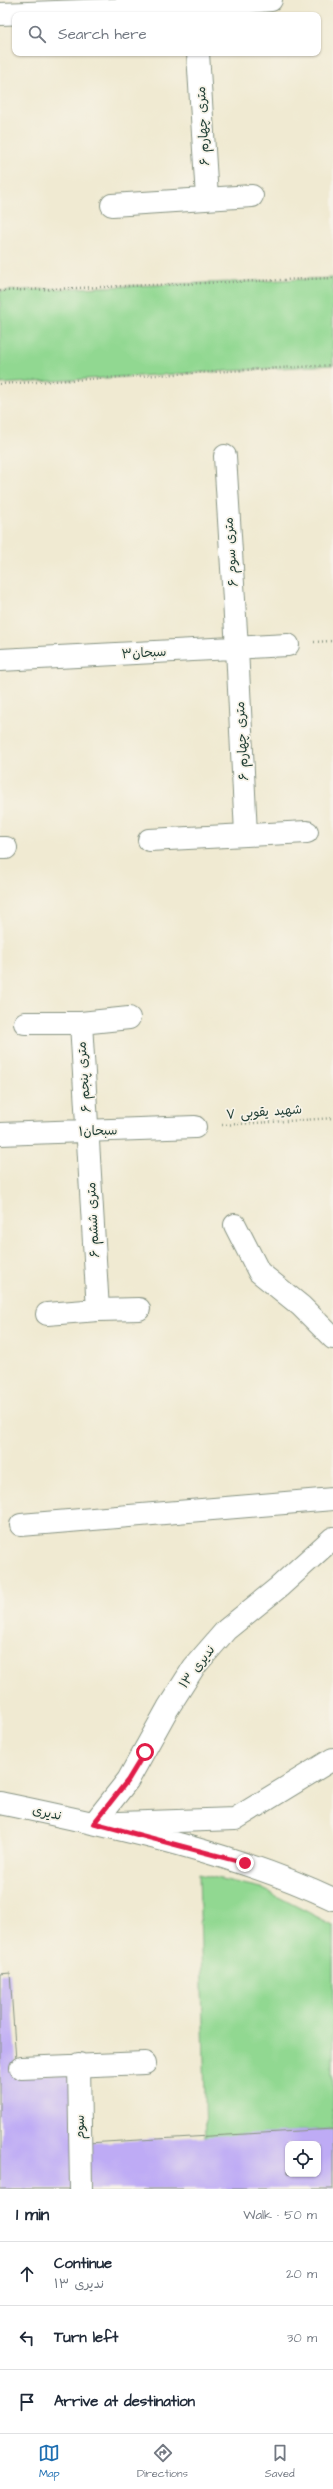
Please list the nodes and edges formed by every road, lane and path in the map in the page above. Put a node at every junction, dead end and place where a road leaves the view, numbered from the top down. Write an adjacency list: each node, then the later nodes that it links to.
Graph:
1 (271, 0): 2 (street)
2 (196, 7): 3 (street)
3 (56, 12)
4 (0, 14): 5 (street)
5 (12, 14)
6 (198, 56): 8 (street, ۶ متری چهارم)
7 (252, 196): 8 (street)
8 (207, 198): 9 (street)
9 (112, 205)
10 (333, 278): 11 (path)
11 (0, 291)
12 (333, 365): 13 (path)
13 (0, 384)
14 (225, 456): 16 (street, ۶ متری سوم)
15 (288, 644): 16 (street, سبحان۳)
16 (238, 648): 17 (street, سبحان۳); 19 (street, ۶ متری چهارم)
17 (0, 660)
18 (307, 832): 19 (street)
19 (246, 834): 20 (street)
20 (149, 840)
21 (130, 1018): 23 (street)
22 (25, 1023): 23 (street)
23 (81, 1023): 26 (street, ۶ متری پنجم)
24 (333, 1118): 25 (path, شهید یقوبی ۷)
25 (195, 1127): 26 (street, سبحان۱)
26 (88, 1131): 27 (street, سبحان۱); 29 (street, ۶ متری ششم)
27 (0, 1134)
28 (235, 1225): 32 (street)
29 (98, 1310): 30 (street); 31 (street)
30 (139, 1310)
31 (47, 1314)
32 (333, 1338)
33 (333, 1499): 34 (street)
34 (21, 1525)
35 (333, 1538): 38 (street, ندیری ۱۳)
36 (333, 1759): 38 (street)
37 (0, 1803): 38 (street, ندیری)
38 (94, 1823): 39 (street)
39 (333, 1899)
40 (145, 2063): 41 (street)
41 (79, 2064): 42 (street); 43 (street, سوم)
42 (21, 2068)
43 (81, 2189)

